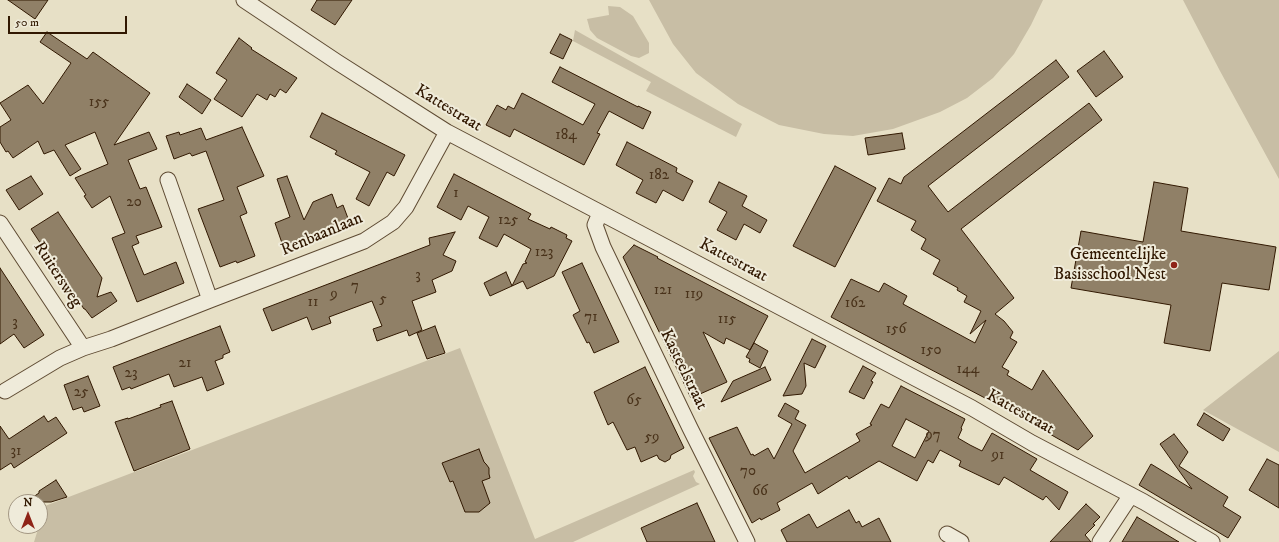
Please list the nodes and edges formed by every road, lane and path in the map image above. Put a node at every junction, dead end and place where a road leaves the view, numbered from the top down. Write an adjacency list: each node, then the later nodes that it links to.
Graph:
1 (244, 0): 2 (street, Kattestraat)
2 (447, 132): 4 (street, Kattestraat); 6 (street, Renbaanlaan)
3 (168, 180): 6 (street)
4 (600, 213): 9 (street, Kattestraat); 11 (street, Kasteelstraat)
5 (0, 223): 7 (street, Ruitersweg)
6 (210, 300): 7 (street, Renbaanlaan)
7 (83, 348): 8 (street, Renbaanlaan)
8 (6, 391)
9 (1131, 495): 13 (street); 14 (street, Kattestraat)
10 (948, 534): 12 (street)
11 (747, 542)
12 (962, 542)
13 (1100, 542)
14 (1212, 542)

